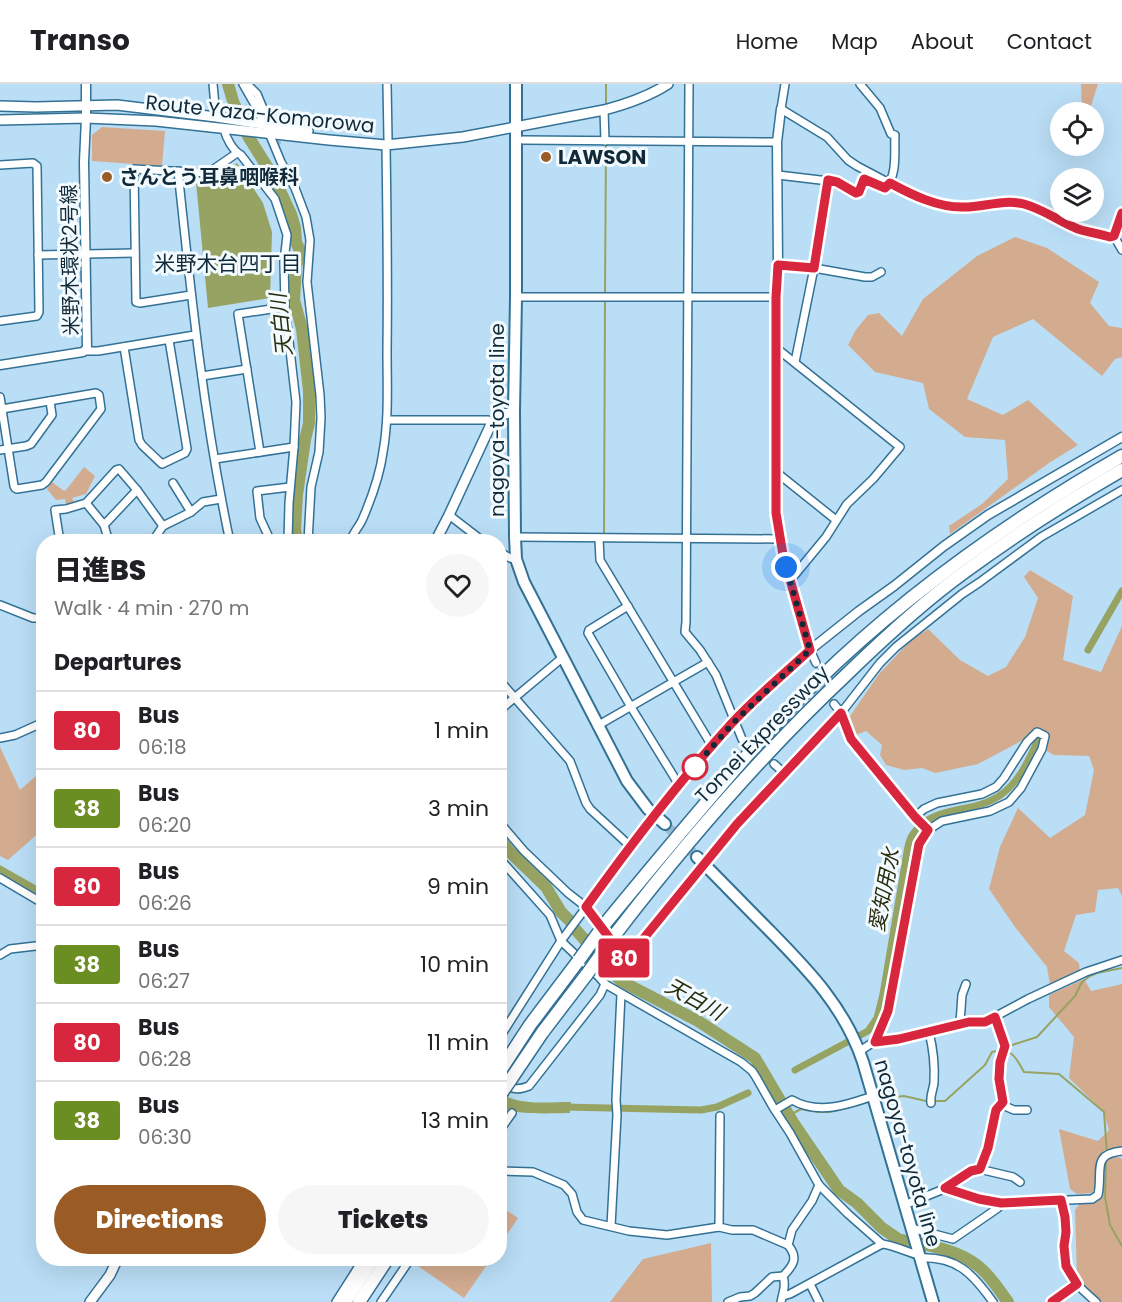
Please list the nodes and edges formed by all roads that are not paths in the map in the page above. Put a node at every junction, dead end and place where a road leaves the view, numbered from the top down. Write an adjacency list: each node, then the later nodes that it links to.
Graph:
1 (86, 84): 11 (street, 米野木環状2号線)
2 (213, 84): 17 (street)
3 (245, 84): 14 (street); 18 (street)
4 (387, 84): 24 (street)
5 (516, 84): 19 (main road, nagoya-toyota line)
6 (668, 84): 13 (main road, Route Yaza-Komorowa)
7 (688, 84): 23 (street)
8 (785, 84): 12 (street)
9 (860, 84): 32 (street)
10 (0, 106): 11 (main road, Route Yaza-Komorowa)
11 (86, 106): 15 (street, 米野木環状2号線); 17 (main road, Route Yaza-Komorowa)
12 (782, 109): 25 (street); 32 (street)
13 (604, 110): 19 (main road, Route Yaza-Komorowa); 22 (street)
14 (265, 113)
15 (86, 118): 16 (main road, Route Yaza-Komorowa); 17 (main road, Route Yaza-Komorowa); 39 (street, 米野木環状2号線)
16 (0, 120)
17 (224, 123): 18 (main road, Route Yaza-Komorowa); 20 (main road, Route Yaza-Komorowa); 27 (street)
18 (261, 124): 24 (main road, Route Yaza-Komorowa)
19 (515, 128): 24 (main road, Route Yaza-Komorowa); 44 (main road, nagoya-toyota line)
20 (269, 133): 24 (main road, Route Yaza-Komorowa); 33 (street)
21 (523, 140): 22 (street)
22 (604, 141): 23 (street)
23 (689, 141): 25 (street); 45 (street)
24 (387, 142): 62 (street)
25 (777, 142): 30 (street)
26 (278, 145): 33 (street)
27 (237, 153): 29 (street); 47 (street)
28 (0, 165): 38 (street)
29 (178, 171): 37 (street); 43 (street)
30 (778, 175): 31 (street); 40 (street)
31 (828, 180): 32 (street); 41 (street)
32 (890, 183): 35 (street)
33 (296, 188): 90 (street)
34 (1122, 213): 35 (street)
35 (1114, 236): 36 (street)
36 (1122, 250)
37 (135, 253): 39 (street); 43 (street)
38 (38, 255): 39 (street); 48 (street)
39 (87, 255): 53 (street, 米野木環状2号線)
40 (778, 265): 41 (street); 46 (street)
41 (814, 268): 42 (street); 54 (street)
42 (881, 272)
43 (190, 295): 49 (street)
44 (516, 297): 45 (street); 61 (main road, nagoya-toyota line)
45 (688, 297): 46 (street); 96 (street)
46 (776, 297): 52 (street)
47 (285, 307): 56 (street); 65 (street)
48 (0, 321)
49 (195, 335): 50 (street); 57 (street)
50 (169, 340): 51 (street); 51 (street)
51 (124, 347): 53 (street)
52 (775, 348): 54 (street); 72 (street)
53 (85, 351): 55 (street, 米野木環状2号線)
54 (795, 362): 81 (street)
55 (0, 365)
56 (247, 369): 57 (street); 68 (street)
57 (202, 376): 70 (street)
58 (0, 397): 60 (street)
59 (50, 401): 60 (street); 66 (street); 66 (street)
60 (2, 409): 66 (street)
61 (514, 412): 63 (main road); 94 (main road, nagoya-toyota line)
62 (387, 420): 63 (street); 91 (street)
63 (492, 422): 80 (main road)
64 (1122, 437): 104 (street)
65 (294, 447): 68 (street); 74 (street)
66 (8, 449): 67 (street)
67 (0, 450)
68 (260, 452): 70 (street)
69 (1122, 456): 148 (highway, Tomei Expressway, bridge)
70 (215, 459): 77 (street)
71 (1122, 470): 149 (highway, Tomei Expressway, bridge)
72 (776, 472): 81 (street); 97 (street)
73 (174, 483): 79 (street)
74 (290, 487): 88 (street); 89 (street)
75 (137, 490): 78 (street); 82 (street); 83 (street)
76 (1122, 490): 114 (street)
77 (221, 499): 79 (street); 87 (street)
78 (86, 503): 82 (street); 84 (street)
79 (191, 512): 83 (street)
80 (449, 515): 92 (main road); 93 (street)
81 (836, 520): 100 (street)
82 (104, 525): 85 (street)
83 (163, 526): 86 (street)
84 (59, 534)
85 (106, 534)
86 (158, 534)
87 (228, 534)
88 (268, 534)
89 (288, 534)
90 (308, 534)
91 (353, 534)
92 (439, 534)
93 (474, 534)
94 (515, 537): 95 (street); 99 (main road, nagoya-toyota line)
95 (599, 538): 96 (street); 102 (street)
96 (686, 538): 97 (street); 106 (street)
97 (779, 539): 100 (street)
98 (507, 556): 99 (street)
99 (516, 559): 105 (main road, nagoya-toyota line)
100 (789, 579): 104 (street)
101 (0, 605): 103 (street)
102 (628, 606): 108 (street); 113 (street)
103 (36, 618)
104 (810, 650): 107 (street); 115 (street)
105 (562, 657): 110 (street); 117 (main road, nagoya-toyota line)
106 (708, 662): 108 (street); 115 (street)
107 (816, 663)
108 (674, 683): 113 (street); 120 (street)
109 (507, 689): 110 (street)
110 (514, 697): 111 (street); 129 (street)
111 (507, 704)
112 (834, 704): 114 (street)
113 (631, 708): 117 (street); 123 (street)
114 (841, 713): 122 (street); 125 (street)
115 (734, 722): 119 (street); 120 (street)
116 (36, 726): 118 (street)
117 (597, 726): 124 (main road, nagoya-toyota line)
118 (0, 738)
119 (742, 739)
120 (712, 746): 123 (street)
121 (774, 764): 122 (street)
122 (784, 773): 130 (street)
123 (679, 785): 124 (street)
124 (655, 815): 126 (main road, nagoya-toyota line); 129 (street)
125 (915, 817): 127 (street); 127 (street)
126 (665, 824)
127 (928, 830): 146 (street)
128 (507, 831): 134 (street)
129 (630, 846): 134 (street)
130 (701, 861): 134 (street); 147 (main road, nagoya-toyota line)
131 (507, 867): 135 (street)
132 (0, 878): 133 (street)
133 (36, 899)
134 (586, 907): 135 (street)
135 (563, 939): 139 (street); 143 (street)
136 (36, 946): 137 (street)
137 (0, 955)
138 (1122, 960): 142 (street)
139 (605, 984): 141 (street); 150 (street)
140 (966, 984): 144 (street)
141 (621, 994): 154 (street); 168 (street)
142 (995, 1017): 144 (street); 153 (street)
143 (507, 1018)
144 (960, 1023): 145 (street)
145 (929, 1032): 146 (street); 152 (street)
146 (876, 1041): 147 (street)
147 (859, 1050): 151 (main road, nagoya-toyota line)
148 (507, 1061)
149 (507, 1076)
150 (507, 1084)
151 (873, 1096): 154 (street); 167 (main road, nagoya-toyota line)
152 (931, 1103)
153 (1000, 1104): 155 (street); 160 (street)
154 (776, 1110): 163 (street)
155 (1027, 1110)
156 (512, 1113): 158 (street)
157 (720, 1116): 169 (street)
158 (507, 1120)
159 (1122, 1151): 165 (street)
160 (980, 1169): 162 (street); 164 (street)
161 (507, 1171): 168 (street)
162 (1020, 1182)
163 (819, 1185): 171 (street); 172 (street)
164 (945, 1188): 166 (street); 167 (street)
165 (1061, 1200): 166 (street); 181 (street)
166 (1001, 1203): 170 (street)
167 (904, 1205): 170 (main road, nagoya-toyota line)
168 (611, 1226): 169 (street)
169 (719, 1227): 172 (street)
170 (912, 1231): 173 (main road, nagoya-toyota line)
171 (882, 1244): 173 (street); 180 (street)
172 (788, 1245): 179 (street)
173 (918, 1255): 190 (main road, nagoya-toyota line); 191 (street)
174 (114, 1266): 183 (main road)
175 (359, 1266): 184 (street)
176 (369, 1266): 185 (highway)
177 (383, 1266): 186 (highway)
178 (406, 1266): 187 (street)
179 (783, 1276): 182 (street); 188 (street)
180 (810, 1284): 182 (street); 189 (street)
181 (1077, 1284): 192 (street); 193 (street)
182 (782, 1299)
183 (90, 1302)
184 (336, 1302)
185 (345, 1302)
186 (359, 1302)
187 (381, 1302)
188 (728, 1302)
189 (819, 1302)
190 (933, 1302)
191 (993, 1302)
192 (1052, 1302)
193 (1096, 1302)

